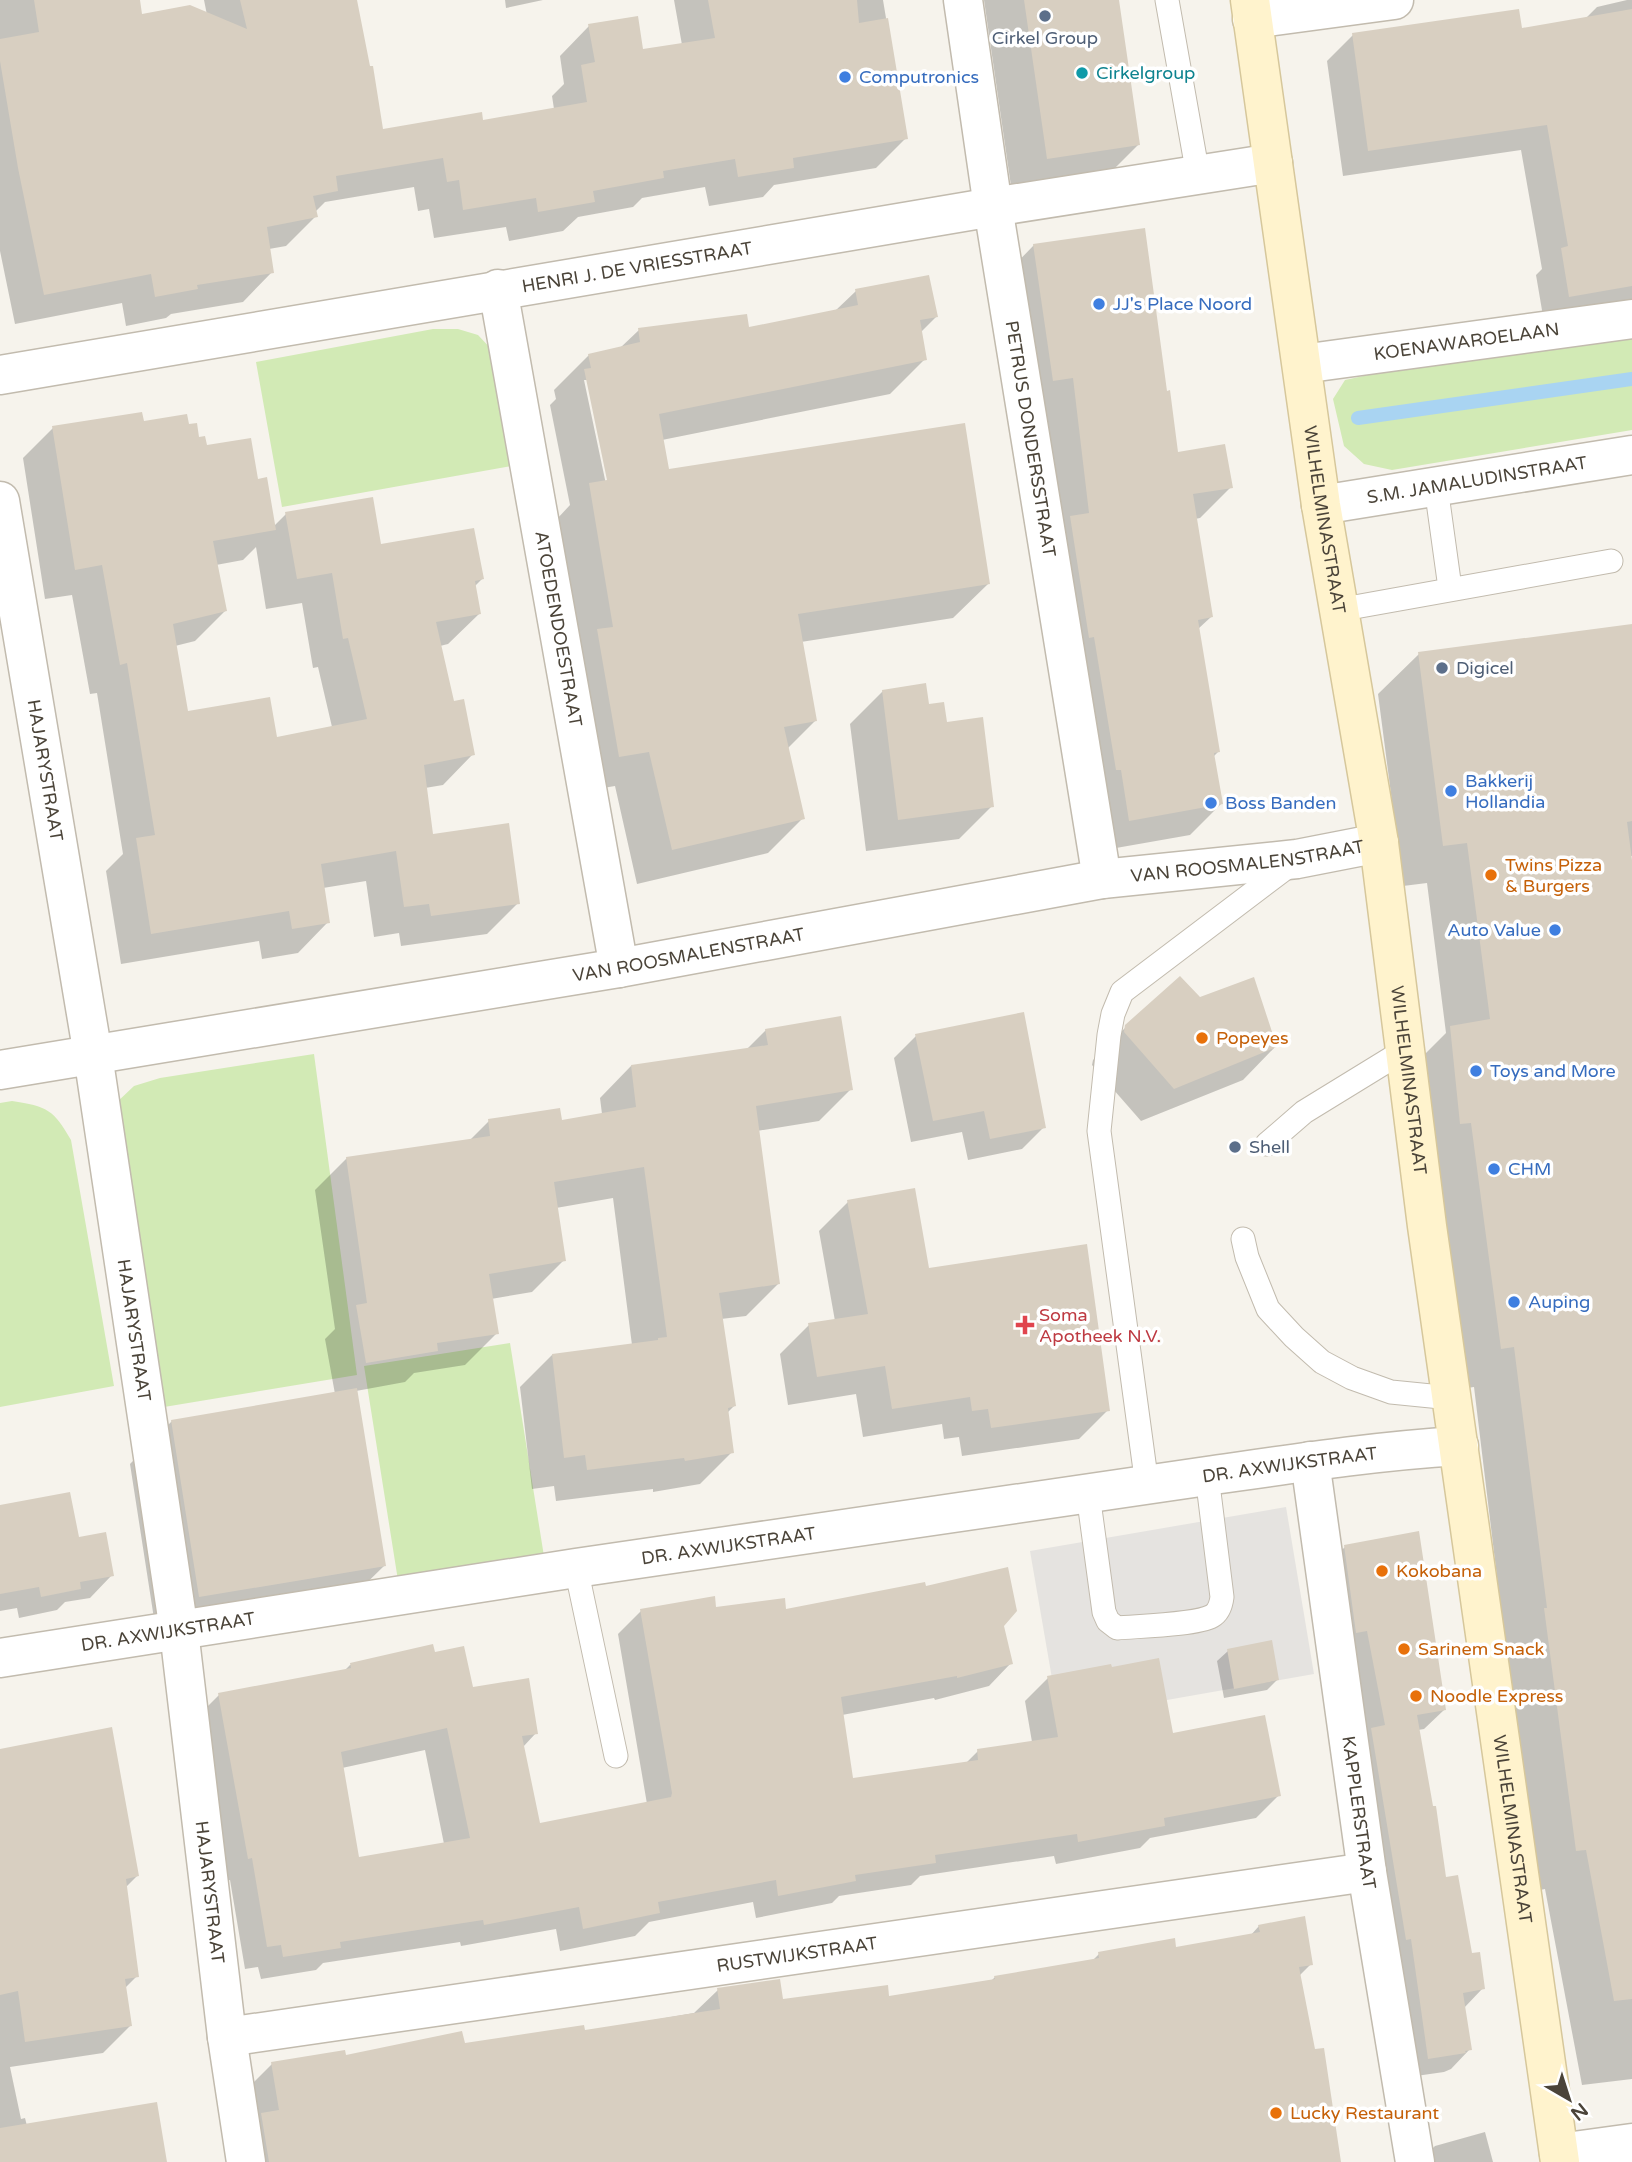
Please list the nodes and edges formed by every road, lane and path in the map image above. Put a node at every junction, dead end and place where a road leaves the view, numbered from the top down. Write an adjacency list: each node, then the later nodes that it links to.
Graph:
1 (963, 0): 7 (street, PETRUS DONDERSSTRAAT)
2 (1167, 0): 6 (lane)
3 (1394, 0): 4 (street)
4 (1251, 9): 5 (street, WILHELMINASTRAAT)
5 (1273, 163): 6 (street, HENRI J. DE VRIESSTRAAT); 10 (street, WILHELMINASTRAAT)
6 (1198, 176): 7 (street, HENRI J. DE VRIESSTRAAT)
7 (993, 207): 8 (street, HENRI J. DE VRIESSTRAAT); 21 (street, PETRUS DONDERSSTRAAT)
8 (498, 289): 11 (street, HENRI J. DE VRIESSTRAAT); 22 (street, ATOEDENDOESTRAAT)
9 (1632, 319): 10 (street, KOENAWAROELAAN)
10 (1302, 364): 15 (street, WILHELMINASTRAAT)
11 (0, 375)
12 (1632, 456): 13 (street, S.M. JAMALUDINSTRAAT)
13 (1436, 487): 15 (street, S.M. JAMALUDINSTRAAT); 17 (lane)
14 (0, 501): 24 (street, HAJARYSTRAAT)
15 (1321, 505): 18 (street, WILHELMINASTRAAT)
16 (1611, 561): 17 (lane)
17 (1450, 588): 18 (lane)
18 (1338, 610): 19 (street, WILHELMINASTRAAT)
19 (1379, 843): 20 (street, VAN ROOSMALENSTRAAT); 23 (street, WILHELMINASTRAAT)
20 (1297, 859): 21 (street, VAN ROOSMALENSTRAAT); 32 (lane)
21 (1102, 879): 22 (street, VAN ROOSMALENSTRAAT)
22 (619, 968): 24 (street, VAN ROOSMALENSTRAAT)
23 (1405, 1050): 26 (lane); 28 (street, WILHELMINASTRAAT)
24 (93, 1055): 25 (street, VAN ROOSMALENSTRAAT); 35 (street, HAJARYSTRAAT)
25 (0, 1070)
26 (1267, 1144)
27 (1243, 1239): 28 (lane)
28 (1451, 1398): 29 (street, WILHELMINASTRAAT)
29 (1459, 1446): 30 (street, DR. AXWIJKSTRAAT); 41 (street, WILHELMINASTRAAT)
30 (1310, 1461): 31 (street, DR. AXWIJKSTRAAT); 38 (street, KAPPLERSTRAAT)
31 (1207, 1476): 32 (street, DR. AXWIJKSTRAAT); 33 (lane)
32 (1147, 1485): 33 (street, DR. AXWIJKSTRAAT)
33 (1088, 1494): 34 (street, DR. AXWIJKSTRAAT)
34 (576, 1568): 35 (street, DR. AXWIJKSTRAAT); 37 (lane)
35 (179, 1631): 36 (street, DR. AXWIJKSTRAAT); 39 (street, HAJARYSTRAAT)
36 (0, 1658)
37 (616, 1756)
38 (1367, 1872): 39 (street, RUSTWIJKSTRAAT); 43 (street, KAPPLERSTRAAT)
39 (227, 2037): 42 (street, HAJARYSTRAAT)
40 (1632, 2143): 41 (street)
41 (1560, 2158)
42 (246, 2162)
43 (1415, 2162)

